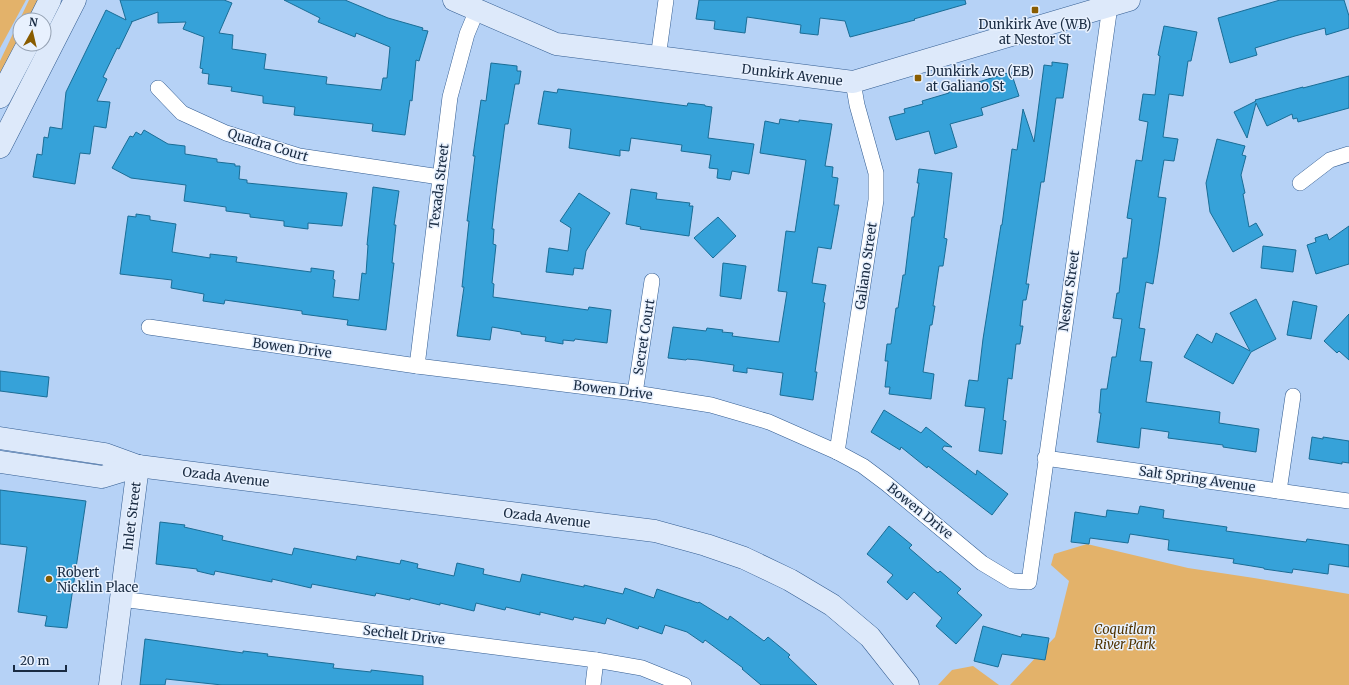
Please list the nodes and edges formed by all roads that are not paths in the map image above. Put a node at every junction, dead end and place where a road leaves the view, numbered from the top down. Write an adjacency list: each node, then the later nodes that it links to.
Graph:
1 (50, 0): 7 (street)
2 (75, 0): 13 (street)
3 (454, 0): 6 (street, Dunkirk Avenue)
4 (666, 0): 9 (street)
5 (1116, 2): 10 (street, Dunkirk Avenue); 24 (street, Nestor Street)
6 (477, 10): 9 (street, Dunkirk Avenue); 15 (street, Texada Street)
7 (44, 12)
8 (24, 52): 12 (street)
9 (658, 58): 10 (street, Dunkirk Avenue)
10 (853, 82): 23 (street, Galiano Street)
11 (158, 88): 15 (street, Quadra Court)
12 (0, 97)
13 (0, 147)
14 (1349, 154): 16 (street)
15 (440, 177): 19 (street, Texada Street)
16 (1300, 183)
17 (652, 281): 20 (street, Secret Court)
18 (149, 327): 19 (street, Bowen Drive)
19 (417, 366): 20 (street, Bowen Drive)
20 (635, 393): 23 (street, Bowen Drive)
21 (1293, 396): 27 (street)
22 (0, 438): 26 (street, Ozada Avenue)
23 (837, 452): 29 (street, Bowen Drive)
24 (1046, 458): 27 (street, Salt Spring Avenue); 29 (street, Nestor Street)
25 (0, 462): 26 (street, Ozada Avenue)
26 (138, 466): 30 (street, Inlet Street); 35 (street, Ozada Avenue)
27 (1279, 491): 28 (street, Salt Spring Avenue)
28 (1349, 501)
29 (1029, 582)
30 (121, 599): 31 (street, Sechelt Drive); 32 (street, Inlet Street)
31 (596, 660): 33 (street); 34 (street, Sechelt Drive)
32 (110, 685)
33 (593, 685)
34 (684, 685)
35 (908, 685)

